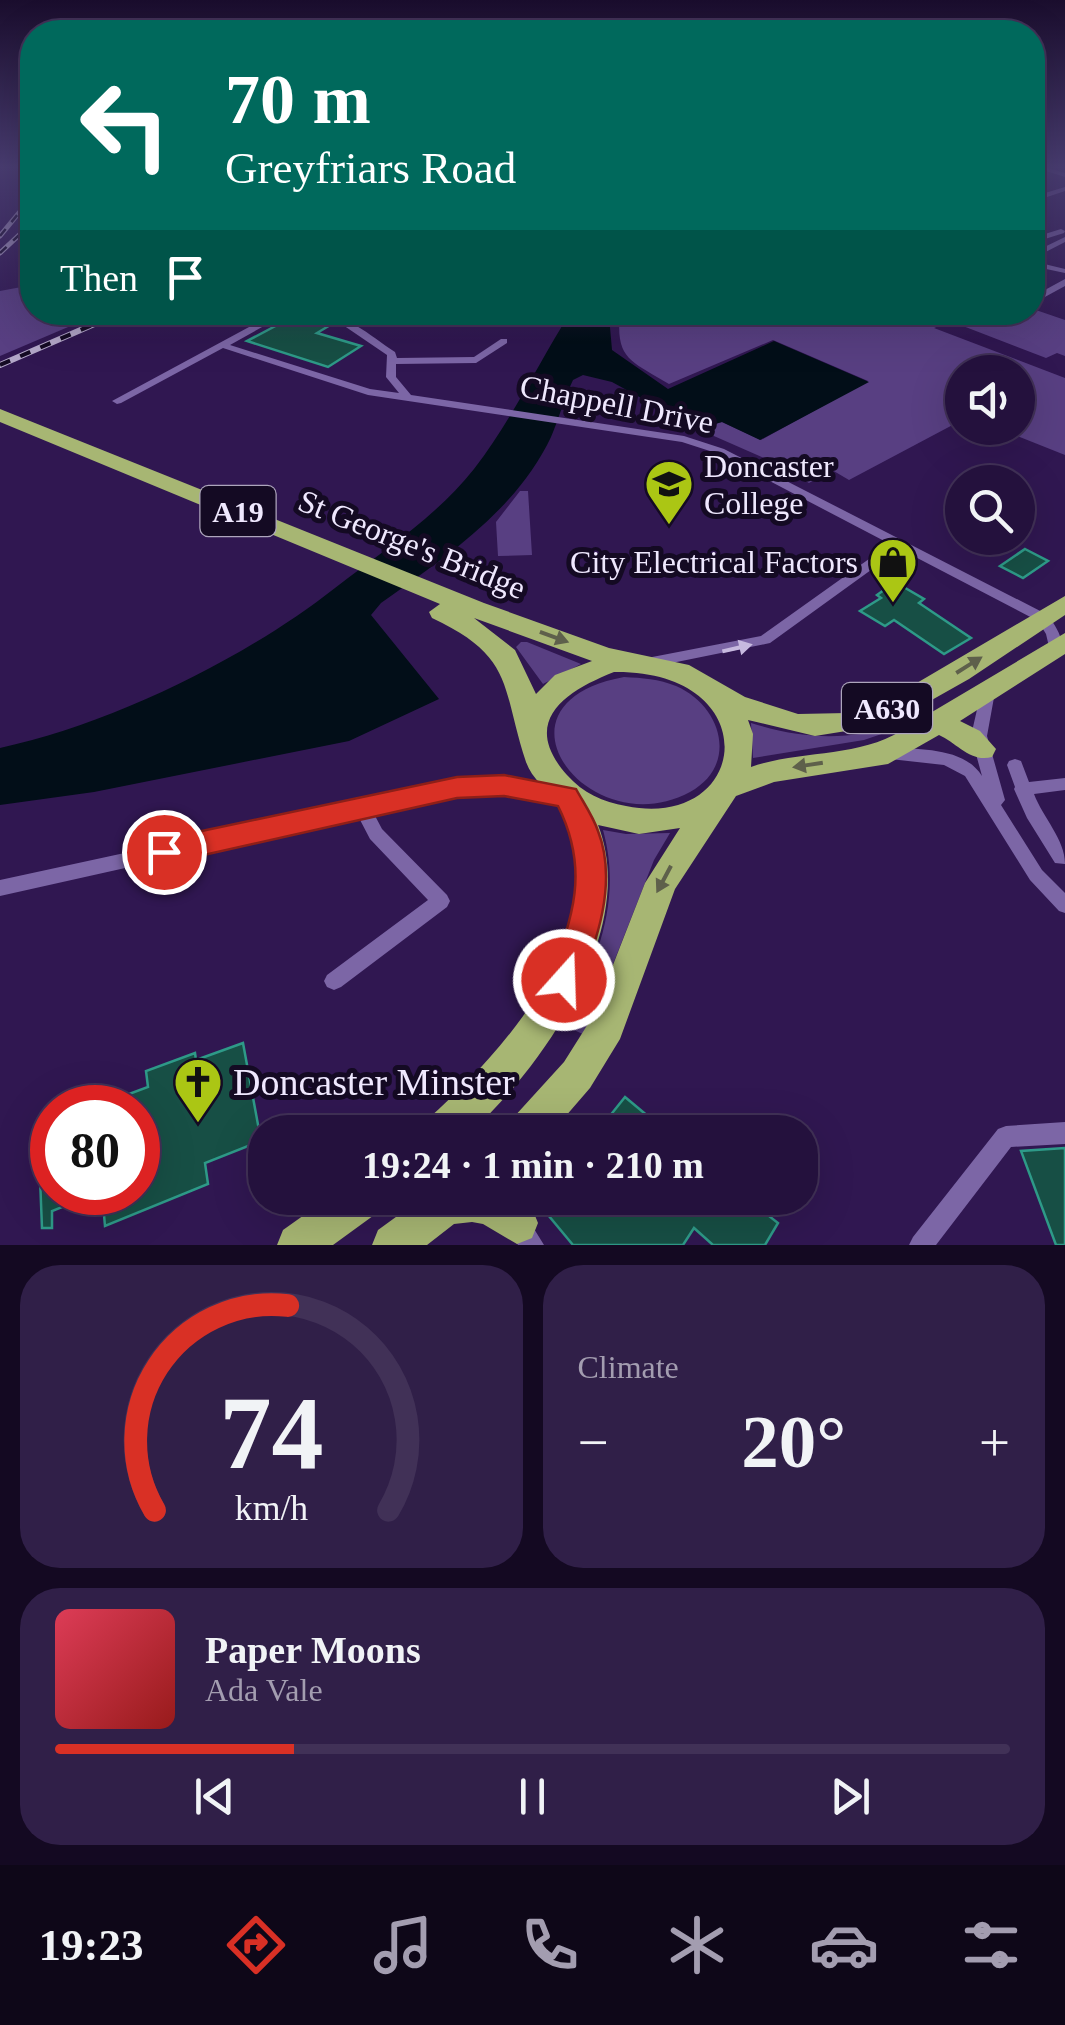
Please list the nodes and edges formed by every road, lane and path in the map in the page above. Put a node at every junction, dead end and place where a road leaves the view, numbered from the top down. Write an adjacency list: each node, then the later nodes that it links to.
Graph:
1 (1065, 282): 2 (street)
2 (1053, 290): 3 (street); 4 (street)
3 (1065, 293)
4 (1045, 294)
5 (260, 325): 8 (street)
6 (349, 325): 9 (street)
7 (504, 341): 9 (street)
8 (222, 345): 11 (street, Chappell Drive); 13 (street)
9 (394, 361): 10 (street)
10 (392, 381): 11 (street); 12 (street)
11 (363, 391): 12 (street, Chappell Drive)
12 (407, 397): 14 (street, Chappell Drive)
13 (116, 400)
14 (507, 412): 17 (street, Chappell Drive)
15 (0, 415): 19 (highway, St George's Bridge / A19)
16 (0, 428): 19 (highway, St George's Bridge / A19)
17 (900, 544): 18 (street, Chappell Drive); 21 (street, one-way to 17)
18 (1054, 611): 20 (street); 25 (highway, A630, one-way to 18)
19 (468, 615): 21 (highway, St George's Bridge / A19, one-way to 21); 26 (highway, St George's Bridge / A19)
20 (1060, 645): 22 (highway, A630)
21 (637, 662): 23 (highway); 26 (highway)
22 (988, 692): 24 (highway, A630); 27 (street)
23 (716, 694): 25 (highway, A630); 32 (highway)
24 (940, 722): 25 (highway); 27 (highway); 28 (highway, A630)
25 (826, 725)
26 (532, 731): 33 (highway)
27 (982, 749): 35 (street)
28 (888, 752): 32 (highway, A630, one-way to 32); 35 (street)
29 (1014, 765): 31 (street)
30 (1065, 784): 31 (street)
31 (1022, 789): 36 (street)
32 (724, 792): 33 (highway); 41 (highway, one-way to 41)
33 (568, 798): 34 (street); 40 (highway)
34 (362, 808): 37 (street); 39 (street)
35 (1005, 825): 38 (street)
36 (1061, 858)
37 (0, 888)
38 (1065, 905)
39 (334, 981)
40 (460, 1115)
41 (543, 1115)
42 (1065, 1134): 47 (street)
43 (339, 1215): 45 (highway)
44 (432, 1215): 46 (highway)
45 (298, 1245)
46 (393, 1245)
47 (920, 1245)

